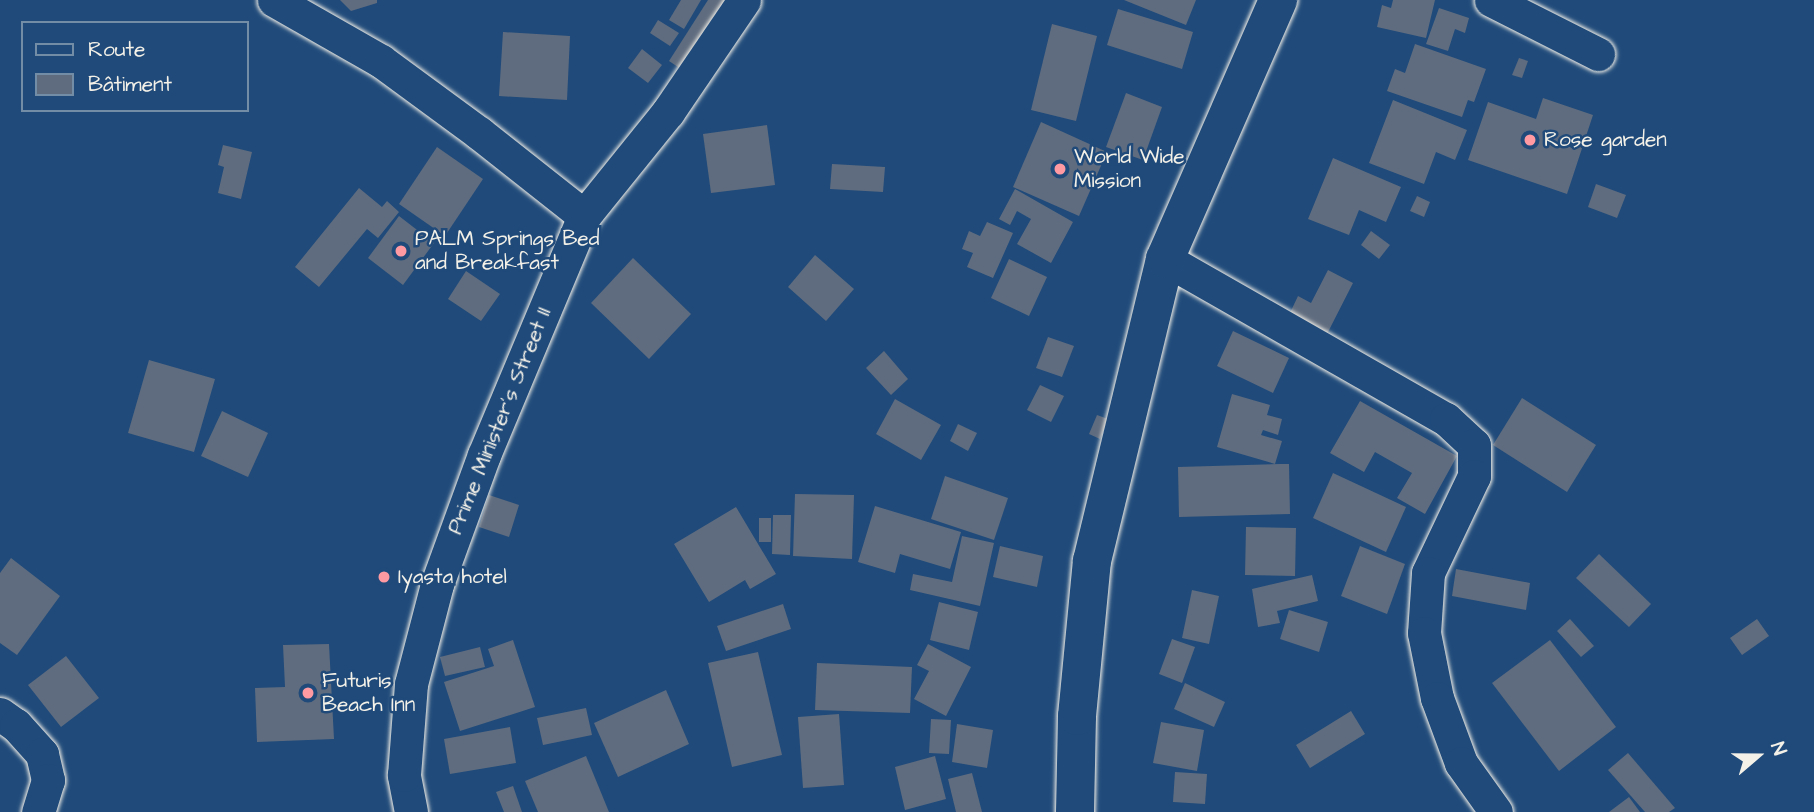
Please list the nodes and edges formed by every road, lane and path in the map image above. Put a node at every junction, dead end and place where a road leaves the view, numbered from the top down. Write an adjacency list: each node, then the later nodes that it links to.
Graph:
1 (274, 0): 6 (street)
2 (744, 0): 6 (street, Prime Minister's Street II)
3 (1278, 0): 7 (highway)
4 (1491, 0): 5 (street)
5 (1598, 54)
6 (584, 216): 10 (street, Prime Minister's Street II)
7 (1165, 259): 11 (highway); 12 (street)
8 (0, 714): 9 (street)
9 (38, 812)
10 (411, 812)
11 (1075, 812)
12 (1496, 812)

